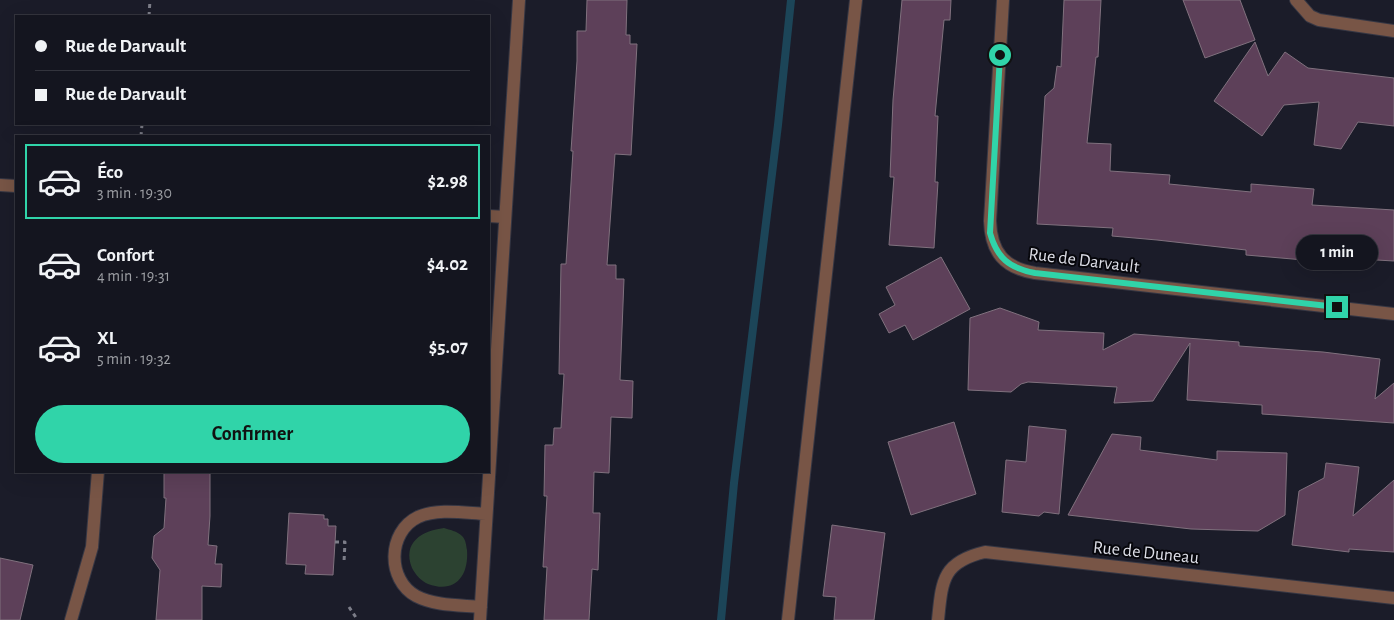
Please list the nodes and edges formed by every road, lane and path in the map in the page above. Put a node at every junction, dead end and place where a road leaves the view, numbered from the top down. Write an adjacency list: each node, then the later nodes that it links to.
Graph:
1 (150, 0): 6 (path)
2 (518, 0): 11 (street)
3 (856, 0): 25 (street)
4 (1003, 0): 12 (street, Rue de Darvault)
5 (1296, 0): 7 (street)
6 (149, 15)
7 (1394, 31)
8 (0, 185): 9 (street)
9 (15, 186)
10 (490, 216): 11 (street)
11 (505, 217): 13 (street)
12 (1394, 314)
13 (490, 451)
14 (98, 473): 22 (street)
15 (489, 473): 16 (street)
16 (486, 514): 21 (street); 21 (street)
17 (335, 542): 18 (path)
18 (344, 562)
19 (1394, 598): 26 (street, Rue de Duneau)
20 (349, 607): 23 (path)
21 (481, 607): 24 (street)
22 (71, 620)
23 (356, 620)
24 (480, 620)
25 (788, 620)
26 (938, 620)

